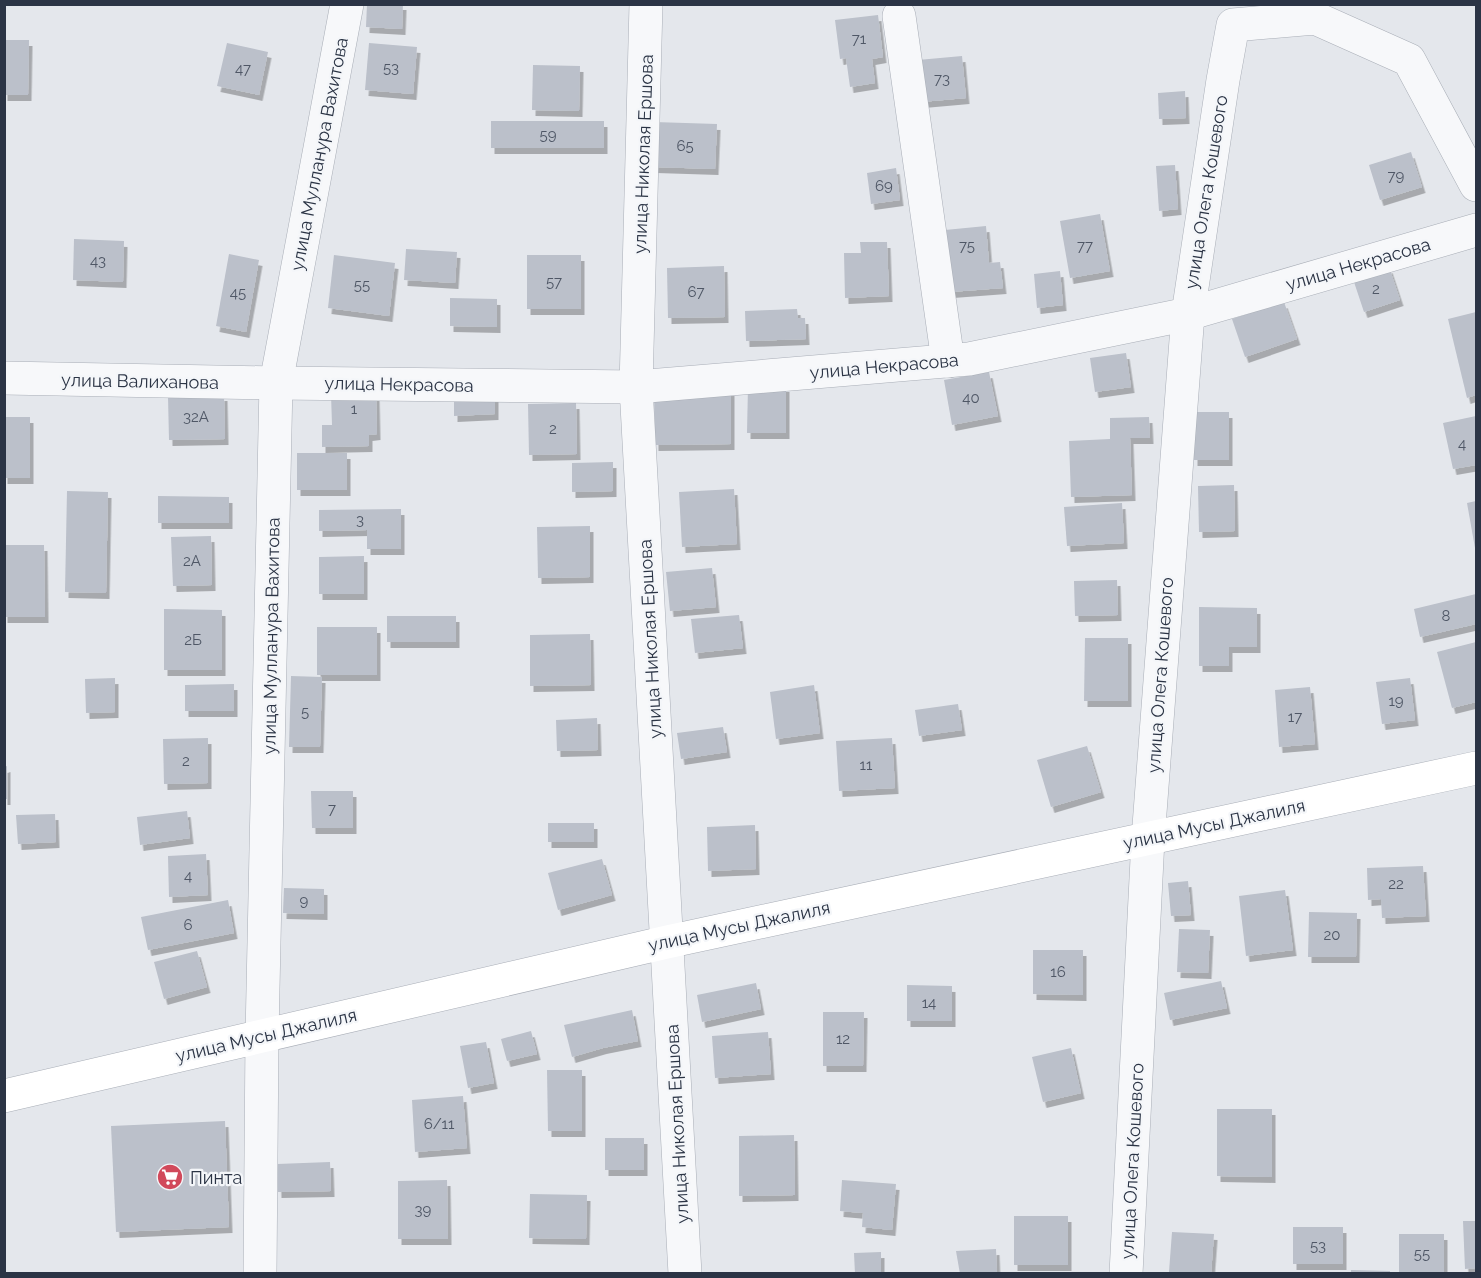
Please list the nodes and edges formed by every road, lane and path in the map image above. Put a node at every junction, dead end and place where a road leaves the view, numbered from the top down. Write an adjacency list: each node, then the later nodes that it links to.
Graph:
1 (347, 4): 9 (street, улица Мулланура Вахитова)
2 (646, 4): 10 (street, улица Николая Ершова)
3 (899, 16): 7 (street)
4 (1476, 185): 6 (street, улица Олега Кошевого)
5 (1476, 230): 6 (street, улица Некрасова)
6 (1188, 314): 7 (street, улица Некрасова); 12 (street, улица Олега Кошевого)
7 (948, 361): 10 (street, улица Некрасова)
8 (4, 378): 9 (street, улица Валиханова)
9 (276, 383): 10 (street, улица Некрасова); 14 (street, улица Мулланура Вахитова)
10 (636, 387): 13 (street, улица Николая Ершова)
11 (1476, 768): 12 (main road, улица Мусы Джалиля)
12 (1148, 839): 13 (main road, улица Мусы Джалиля); 18 (street, улица Олега Кошевого)
13 (667, 942): 14 (main road, улица Мусы Джалиля); 17 (street, улица Николая Ершова)
14 (262, 1036): 15 (main road, улица Мусы Джалиля); 16 (street, улица Мулланура Вахитова)
15 (4, 1096)
16 (260, 1274)
17 (686, 1274)
18 (1126, 1274)

